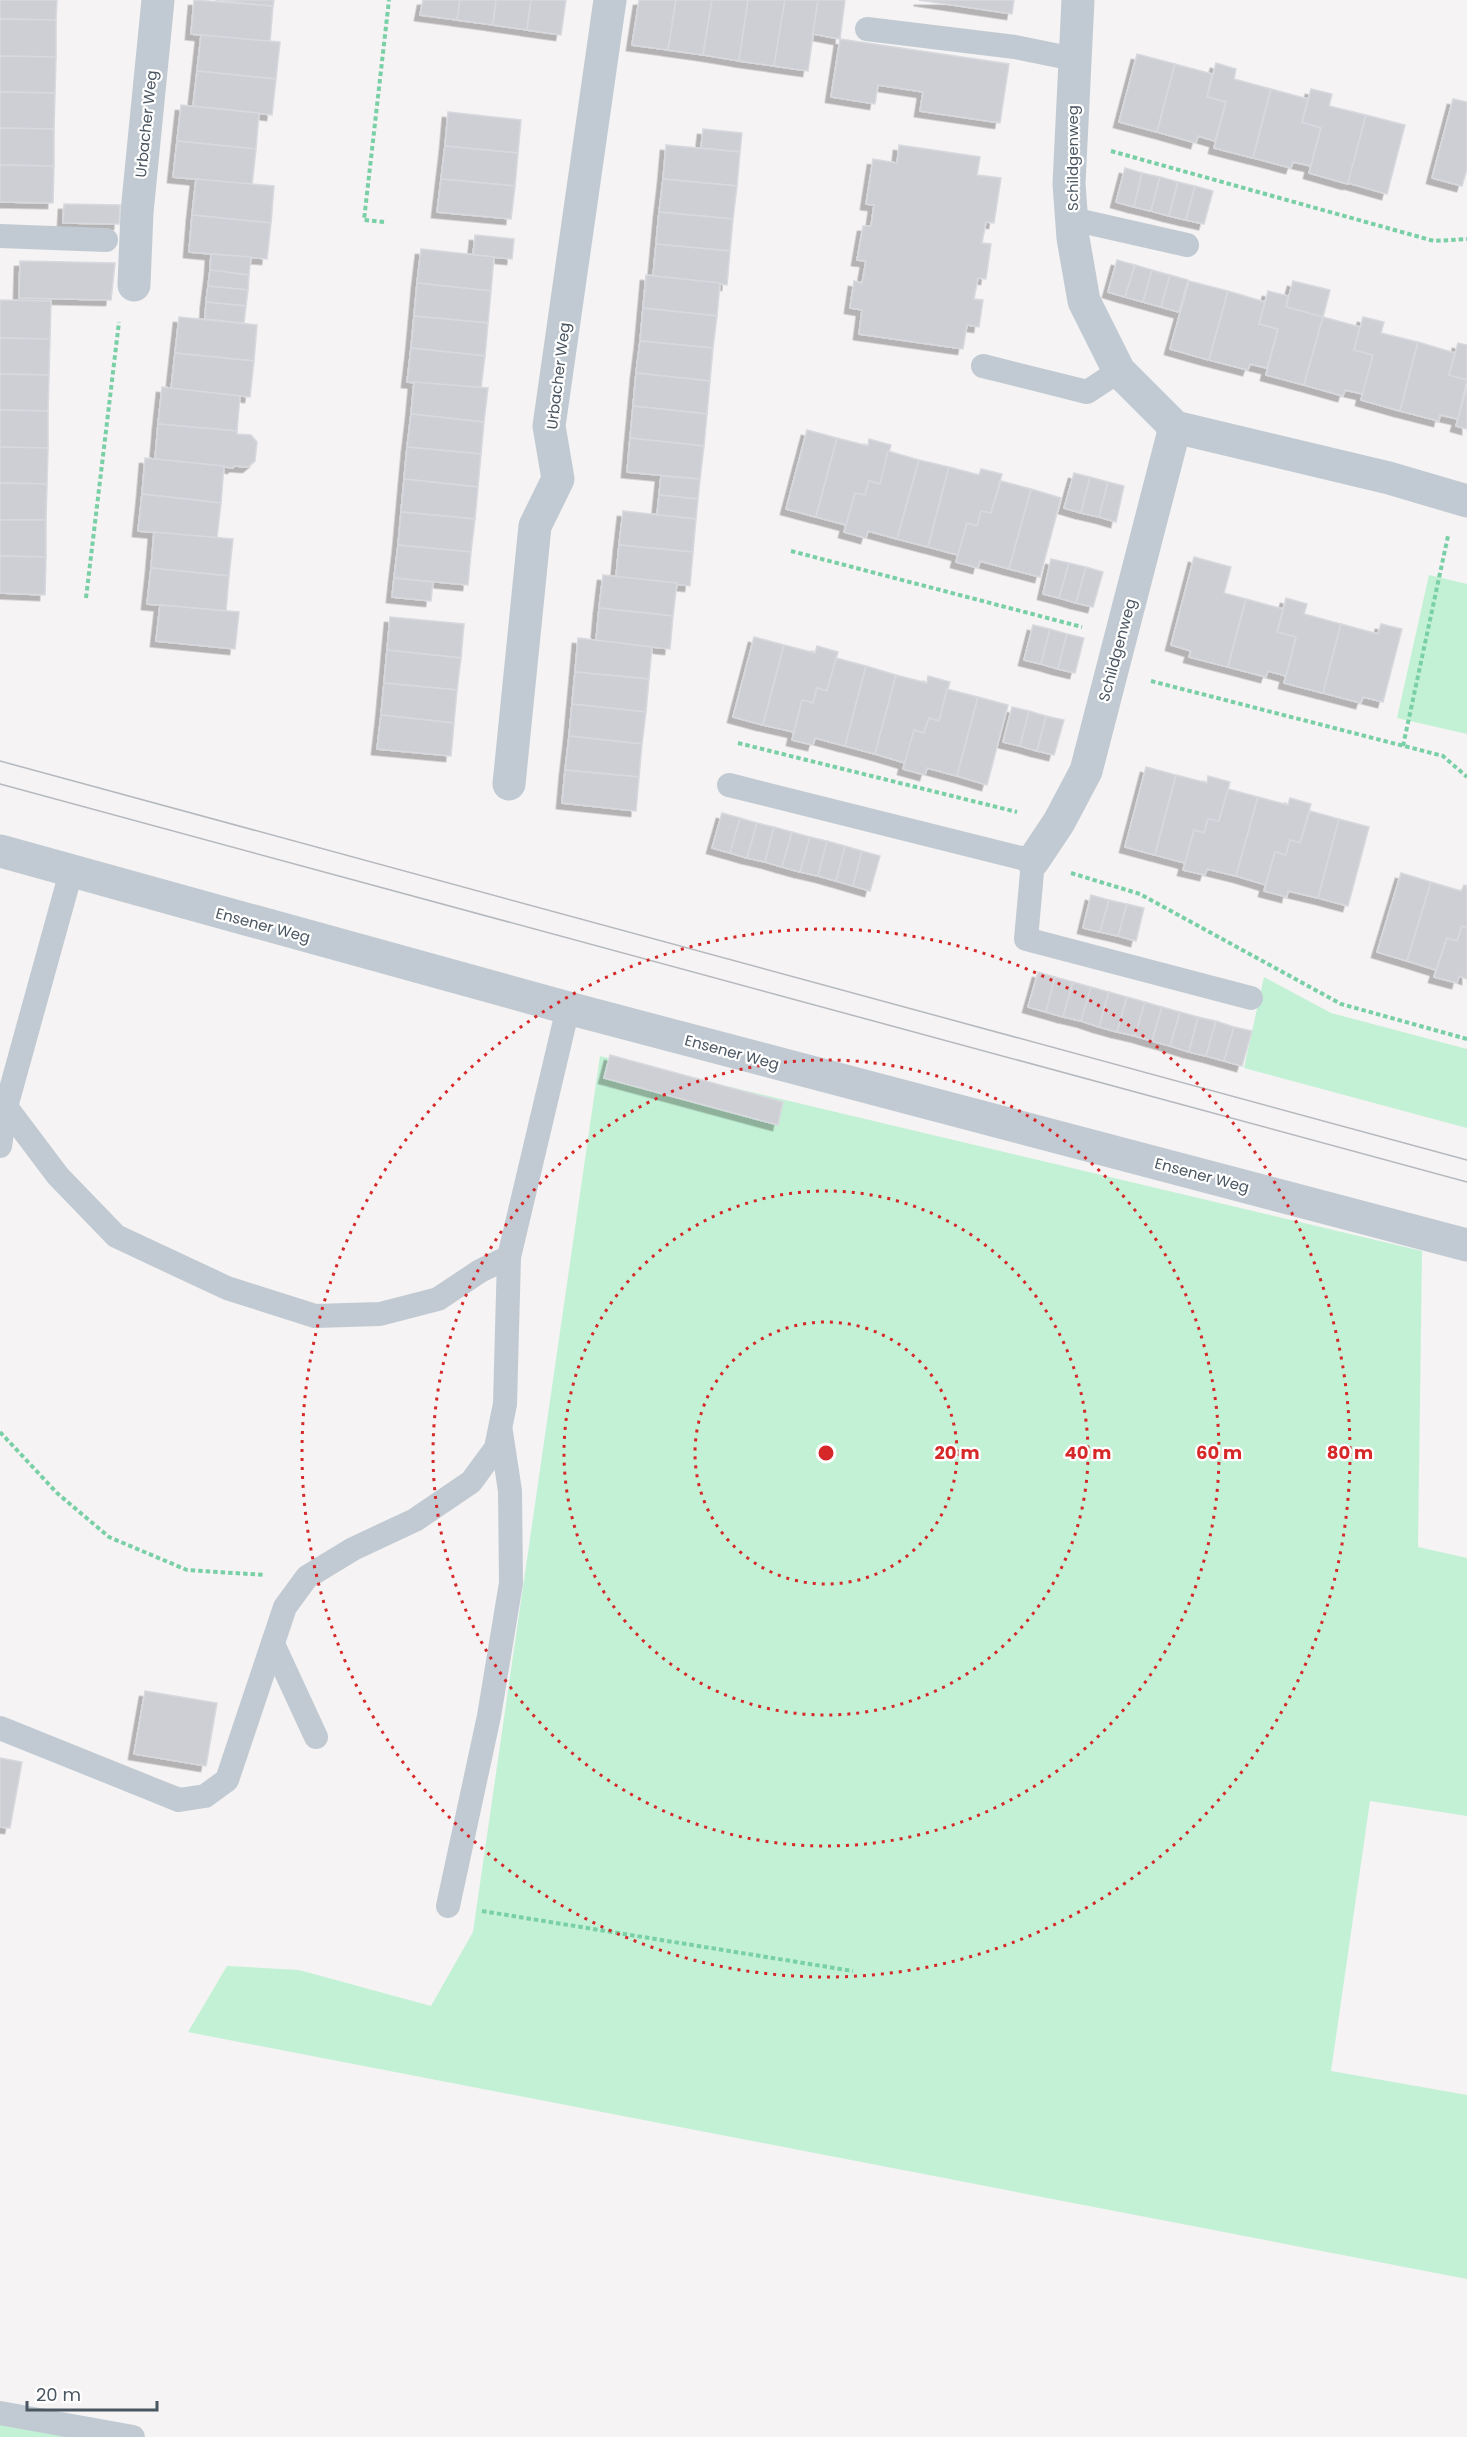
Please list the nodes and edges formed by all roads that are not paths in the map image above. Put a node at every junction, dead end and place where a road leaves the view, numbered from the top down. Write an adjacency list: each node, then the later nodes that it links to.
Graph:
1 (158, 0): 10 (street, Urbacher Weg)
2 (610, 0): 15 (street, Urbacher Weg)
3 (1078, 0): 5 (street, Schildgenweg)
4 (867, 30): 5 (lane)
5 (1074, 59): 6 (street, Schildgenweg)
6 (1072, 219): 9 (lane); 12 (street, Schildgenweg)
7 (0, 236): 8 (lane)
8 (106, 240)
9 (1187, 245)
10 (134, 285)
11 (983, 366): 12 (lane)
12 (1119, 371): 13 (street, Schildgenweg)
13 (1175, 427): 14 (street); 18 (street, Schildgenweg)
14 (1462, 500)
15 (509, 784)
16 (729, 785): 18 (lane)
17 (0, 851): 19 (street, Ensener Weg)
18 (1033, 861): 20 (lane)
19 (71, 872): 21 (street, Ensener Weg); 22 (lane)
20 (1251, 998)
21 (568, 1008): 24 (street, Ensener Weg); 25 (lane)
22 (6, 1107): 23 (lane); 25 (lane)
23 (0, 1146)
24 (1467, 1245)
25 (509, 1257): 26 (lane)
26 (501, 1431): 27 (lane); 30 (lane)
27 (273, 1644): 28 (lane); 29 (lane)
28 (0, 1728)
29 (316, 1737)
30 (448, 1906)
31 (0, 2413): 32 (lane)
32 (133, 2437)

